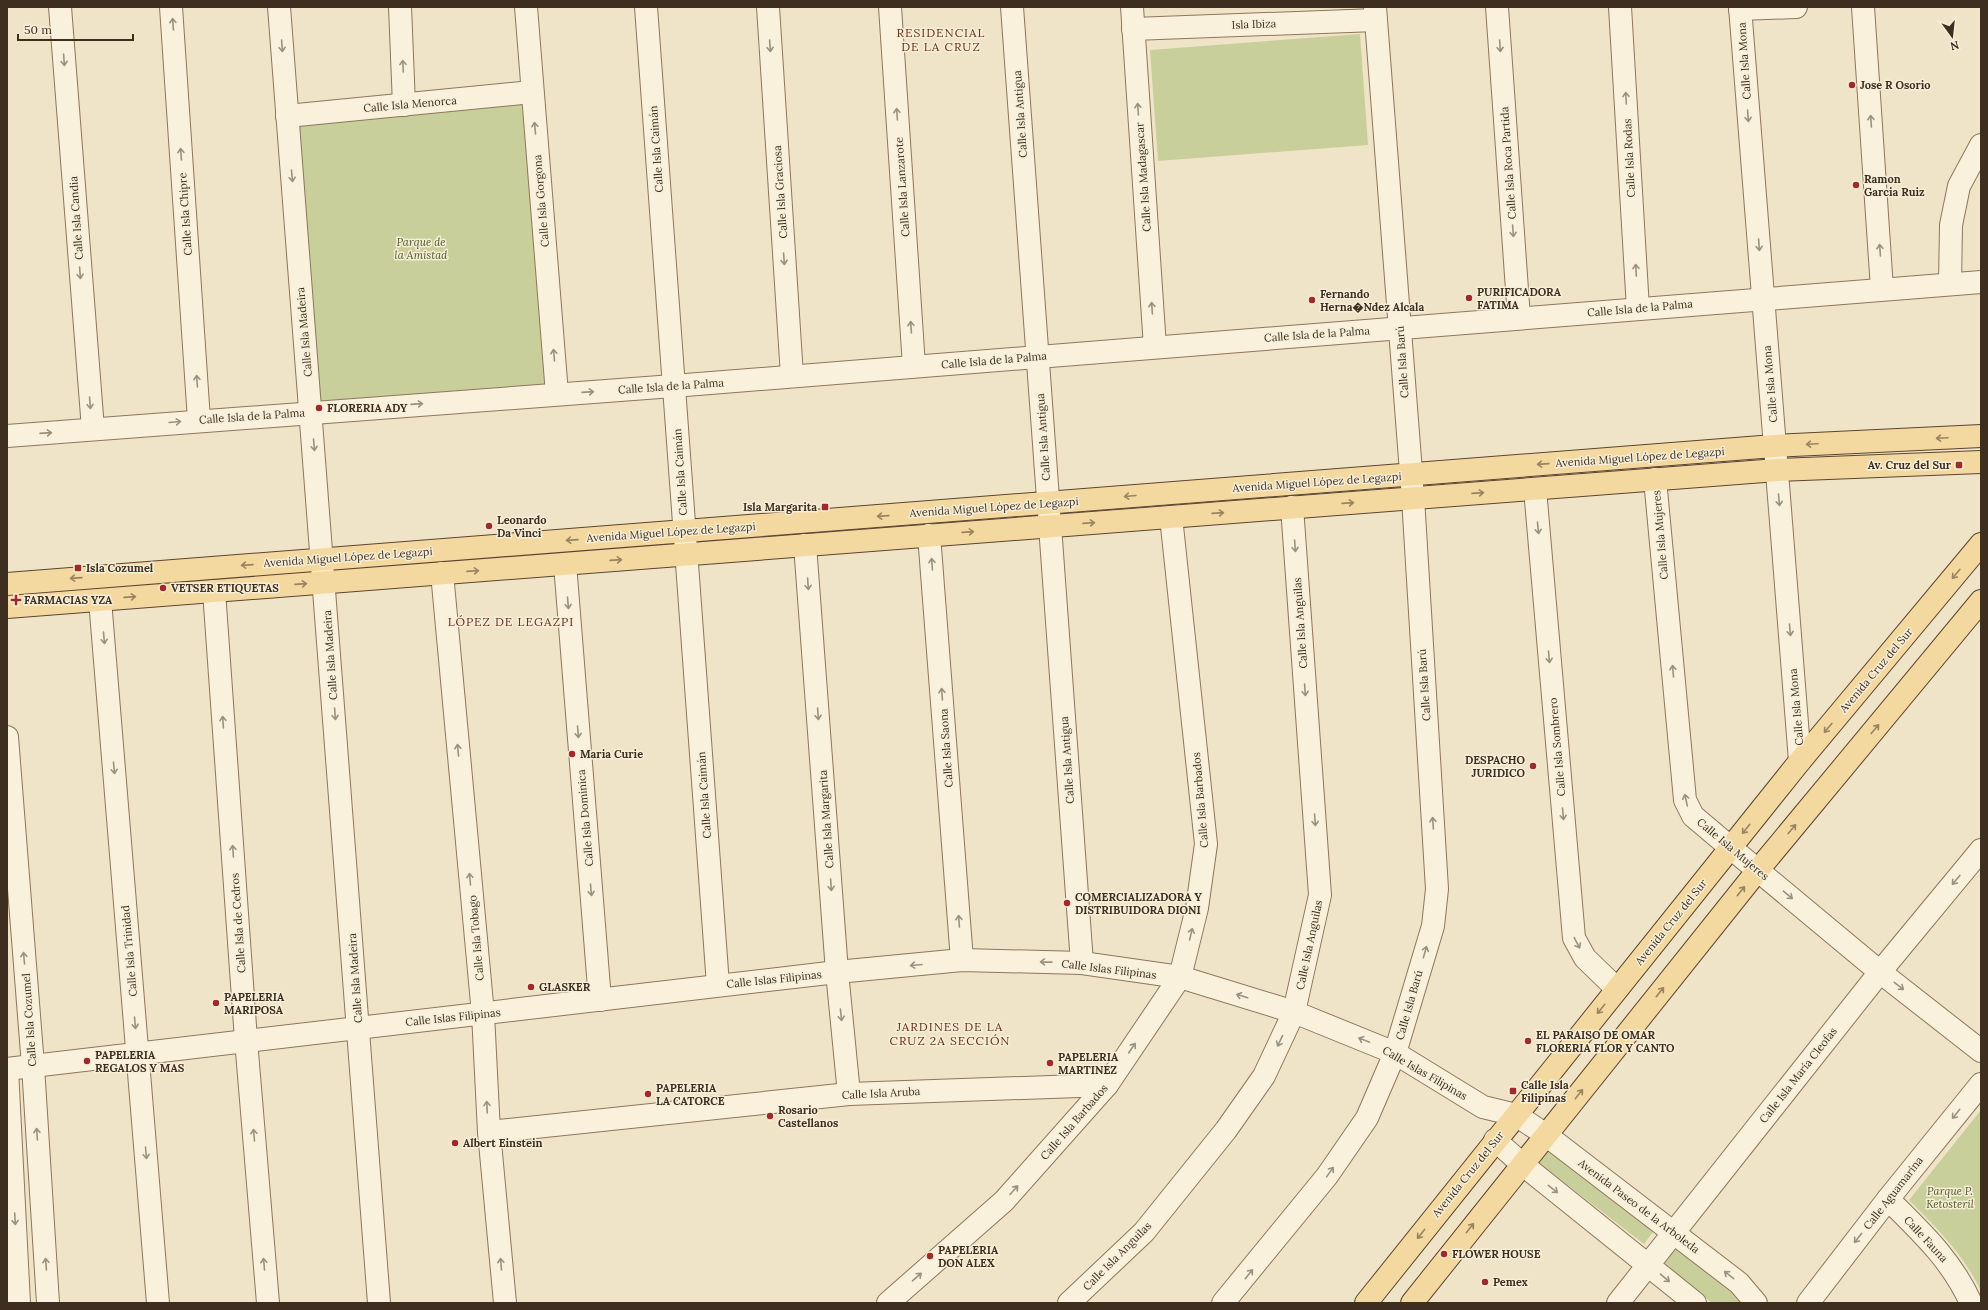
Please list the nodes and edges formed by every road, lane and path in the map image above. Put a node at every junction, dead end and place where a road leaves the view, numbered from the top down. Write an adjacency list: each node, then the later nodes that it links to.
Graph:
1 (60, 7): 37 (street, Calle Isla Candia, one-way to 37)
2 (171, 7): 36 (street, Calle Isla Chipre, one-way to 2)
3 (279, 7): 20 (street, Calle Isla Madeira, one-way to 20)
4 (400, 7): 19 (street, one-way to 4)
5 (526, 7): 18 (street, Calle Isla Gorgona)
6 (646, 7): 33 (street, Calle Isla Caimán)
7 (768, 7): 32 (street, Calle Isla Graciosa, one-way to 32)
8 (890, 7): 31 (street, Calle Isla Lanzarote, one-way to 8)
9 (1012, 7): 30 (street, Calle Isla Antigua)
10 (1132, 7): 17 (street, Calle Isla Madagascar)
11 (1497, 7): 27 (street, Calle Isla Roca Partida, one-way to 27)
12 (1620, 7): 26 (street, Calle Isla Rodas, one-way to 12)
13 (1796, 7): 15 (street)
14 (1863, 7): 24 (street, one-way to 14)
15 (1740, 8): 25 (street, Calle Isla Mona, one-way to 25)
16 (1375, 14): 17 (street, Isla Ibiza); 28 (street, Calle Isla Barú)
17 (1133, 29): 29 (street, Calle Isla Madagascar, one-way to 17)
18 (532, 92): 19 (street, Calle Isla Menorca); 34 (street, Calle Isla Gorgona, one-way to 18)
19 (404, 105): 20 (street, Calle Isla Menorca)
20 (287, 116): 35 (street, Calle Isla Madeira, one-way to 35)
21 (1981, 145): 23 (street)
22 (1981, 282): 23 (street, Calle Isla de la Palma)
23 (1950, 284): 24 (street, Calle Isla de la Palma)
24 (1882, 289): 25 (street, Calle Isla de la Palma)
25 (1763, 298): 26 (street, Calle Isla de la Palma); 40 (street, Calle Isla Mona)
26 (1638, 309): 27 (street, Calle Isla de la Palma)
27 (1519, 318): 28 (street, Calle Isla de la Palma)
28 (1399, 328): 29 (street, Calle Isla de la Palma); 43 (street, Calle Isla Barú)
29 (1155, 347): 30 (street, Calle Isla de la Palma)
30 (1036, 356): 31 (street, Calle Isla de la Palma); 47 (street, Calle Isla Antigua)
31 (914, 366): 32 (street, Calle Isla de la Palma)
32 (792, 376): 33 (street, Calle Isla de la Palma)
33 (673, 386): 34 (street, Calle Isla de la Palma, one-way to 33); 51 (street, Calle Isla Caimán)
34 (557, 394): 35 (street, Calle Isla de la Palma, one-way to 34)
35 (311, 412): 36 (street, Calle Isla de la Palma); 56 (street, Calle Isla Madeira, one-way to 56)
36 (199, 420): 37 (street, Calle Isla de la Palma, one-way to 36)
37 (92, 429): 38 (street, Calle Isla de la Palma, one-way to 37)
38 (7, 436)
39 (1981, 436): 40 (main road, Avenida Miguel López de Legazpi, one-way to 40)
40 (1774, 446): 42 (street, Calle Isla Mona); 43 (main road, Avenida Miguel López de Legazpi, one-way to 43)
41 (1981, 462): 42 (main road, Avenida Miguel López de Legazpi)
42 (1777, 470): 44 (main road, Avenida Miguel López de Legazpi); 66 (street, Calle Isla Mona, one-way to 66)
43 (1410, 474): 46 (street, Calle Isla Barú); 47 (main road, Avenida Miguel López de Legazpi, one-way to 47)
44 (1654, 479): 45 (main road, Avenida Miguel López de Legazpi); 67 (street, Calle Isla Mujeres, one-way to 44)
45 (1535, 489): 46 (main road, Avenida Miguel López de Legazpi, one-way to 45); 76 (street, Calle Isla Sombrero, one-way to 76)
46 (1413, 498): 48 (main road, Avenida Miguel López de Legazpi, one-way to 46); 84 (street, Calle Isla Barú, one-way to 46)
47 (1048, 503): 50 (street, Calle Isla Antigua); 51 (main road, Avenida Miguel López de Legazpi, one-way to 51)
48 (1292, 507): 49 (main road, Avenida Miguel López de Legazpi, one-way to 48); 78 (street, Calle Isla Anguilas, one-way to 78)
49 (1171, 517): 50 (main road, Avenida Miguel López de Legazpi, one-way to 49); 74 (street, Calle Isla Barbados, one-way to 49)
50 (1050, 526): 52 (main road, Avenida Miguel López de Legazpi, one-way to 50); 71 (street, Calle Isla Antigua)
51 (684, 531): 55 (street, Calle Isla Caimán); 56 (main road, Avenida Miguel López de Legazpi, one-way to 56)
52 (929, 535): 54 (main road, Avenida Miguel López de Legazpi); 70 (street, Calle Isla Saona, one-way to 52)
53 (1981, 544): 66 (main road, Avenida Cruz del Sur, one-way to 66)
54 (805, 545): 55 (main road, Avenida Miguel López de Legazpi); 72 (street, Calle Isla Margarita, one-way to 72)
55 (686, 554): 57 (main road, Avenida Miguel López de Legazpi, one-way to 55); 75 (street, Calle Isla Caimán)
56 (323, 559): 59 (street, Calle Isla Madeira); 60 (main road, Avenida Miguel López de Legazpi, one-way to 60)
57 (565, 564): 58 (main road, Avenida Miguel López de Legazpi, one-way to 57); 77 (street, Calle Isla Dominica, one-way to 77)
58 (442, 573): 59 (main road, Avenida Miguel López de Legazpi); 79 (street, Calle Isla Tobago, one-way to 58)
59 (325, 582): 61 (main road, Avenida Miguel López de Legazpi, one-way to 59); 80 (street, Calle Isla Madeira, one-way to 80)
60 (7, 584)
61 (214, 591): 62 (main road, Avenida Miguel López de Legazpi, one-way to 61); 81 (street, Calle Isla de Cedros, one-way to 61)
62 (100, 600): 64 (main road, Avenida Miguel López de Legazpi); 83 (street, Calle Isla Trinidad, one-way to 83)
63 (1981, 601): 69 (main road, one-way to 63)
64 (7, 607)
65 (7, 737): 85 (street, Calle Isla Cozumel, one-way to 65)
66 (1800, 761): 67 (main road, Avenida Cruz del Sur, one-way to 67)
67 (1731, 848): 69 (street, Calle Isla Mujeres); 76 (main road, Avenida Cruz del Sur)
68 (1981, 850): 73 (street, Calle Isla María Cleofas, one-way to 73)
69 (1758, 870): 73 (street, Calle Isla Mujeres, one-way to 73); 92 (main road, one-way to 69)
70 (962, 960): 71 (street, Calle Islas Filipinas, one-way to 70); 72 (street, Calle Islas Filipinas, one-way to 72)
71 (1082, 963): 74 (street, Calle Islas Filipinas)
72 (837, 972): 75 (street, Calle Islas Filipinas); 89 (street, Calle Isla Margarita, one-way to 89)
73 (1880, 972): 82 (street, Calle Isla Mujeres, one-way to 82); 96 (street, Calle Isla María Cleofas)
74 (1180, 977): 78 (street, Calle Islas Filipinas, one-way to 74); 88 (street, Calle Isla Barbados, one-way to 74)
75 (718, 985): 77 (street, Calle Islas Filipinas)
76 (1617, 989): 90 (main road, Avenida Cruz del Sur, one-way to 90)
77 (600, 1000): 79 (street, Calle Islas Filipinas)
78 (1294, 1012): 84 (street, Calle Islas Filipinas, one-way to 78); 105 (street, Calle Isla Anguilas, one-way to 105)
79 (483, 1014): 80 (street, Calle Islas Filipinas); 91 (street, Calle Isla Tobago, one-way to 79)
80 (359, 1028): 81 (street, Calle Islas Filipinas); 102 (street, Calle Isla Madeira)
81 (246, 1040): 83 (street, Calle Islas Filipinas); 101 (street, Calle Isla de Cedros, one-way to 81)
82 (1981, 1051)
83 (138, 1053): 85 (street, Calle Islas Filipinas); 100 (street, Calle Isla Trinidad, one-way to 100)
84 (1395, 1053): 90 (street, Calle Islas Filipinas); 106 (street, Calle Isla Barú, one-way to 84)
85 (33, 1066): 86 (street, Calle Islas Filipinas); 99 (street, Calle Isla Cozumel, one-way to 85)
86 (7, 1069): 98 (street, one-way to 98)
87 (1981, 1084): 95 (street, Calle Aguamarina, one-way to 95)
88 (1107, 1085): 89 (street, Calle Isla Aruba); 104 (street, Calle Isla Barbados, one-way to 88)
89 (849, 1094): 91 (street, Calle Isla Aruba)
90 (1516, 1115): 92 (street, Avenida Paseo de la Arboleda); 93 (main road, Avenida Cruz del Sur)
91 (489, 1132): 103 (street, Calle Isla Tobago, one-way to 91)
92 (1546, 1135): 94 (main road); 96 (street, Avenida Paseo de la Arboleda)
93 (1495, 1140): 94 (street); 107 (main road, Avenida Cruz del Sur, one-way to 107)
94 (1522, 1164): 97 (street, one-way to 97); 108 (main road, one-way to 94)
95 (1888, 1199): 112 (street, Calle Aguamarina, one-way to 112); 113 (street, Calle Fauna)
96 (1674, 1233): 97 (street, Calle Isla María Cleofas); 111 (street, Avenida Paseo de la Arboleda, one-way to 96)
97 (1648, 1265): 109 (street, Calle Isla María Cleofas); 110 (street, one-way to 110)
98 (19, 1303)
99 (48, 1303)
100 (158, 1303)
101 (268, 1303)
102 (380, 1303)
103 (505, 1303)
104 (888, 1303)
105 (1069, 1303)
106 (1223, 1303)
107 (1366, 1303)
108 (1412, 1303)
109 (1618, 1303)
110 (1695, 1303)
111 (1756, 1303)
112 (1808, 1303)
113 (1971, 1303)

